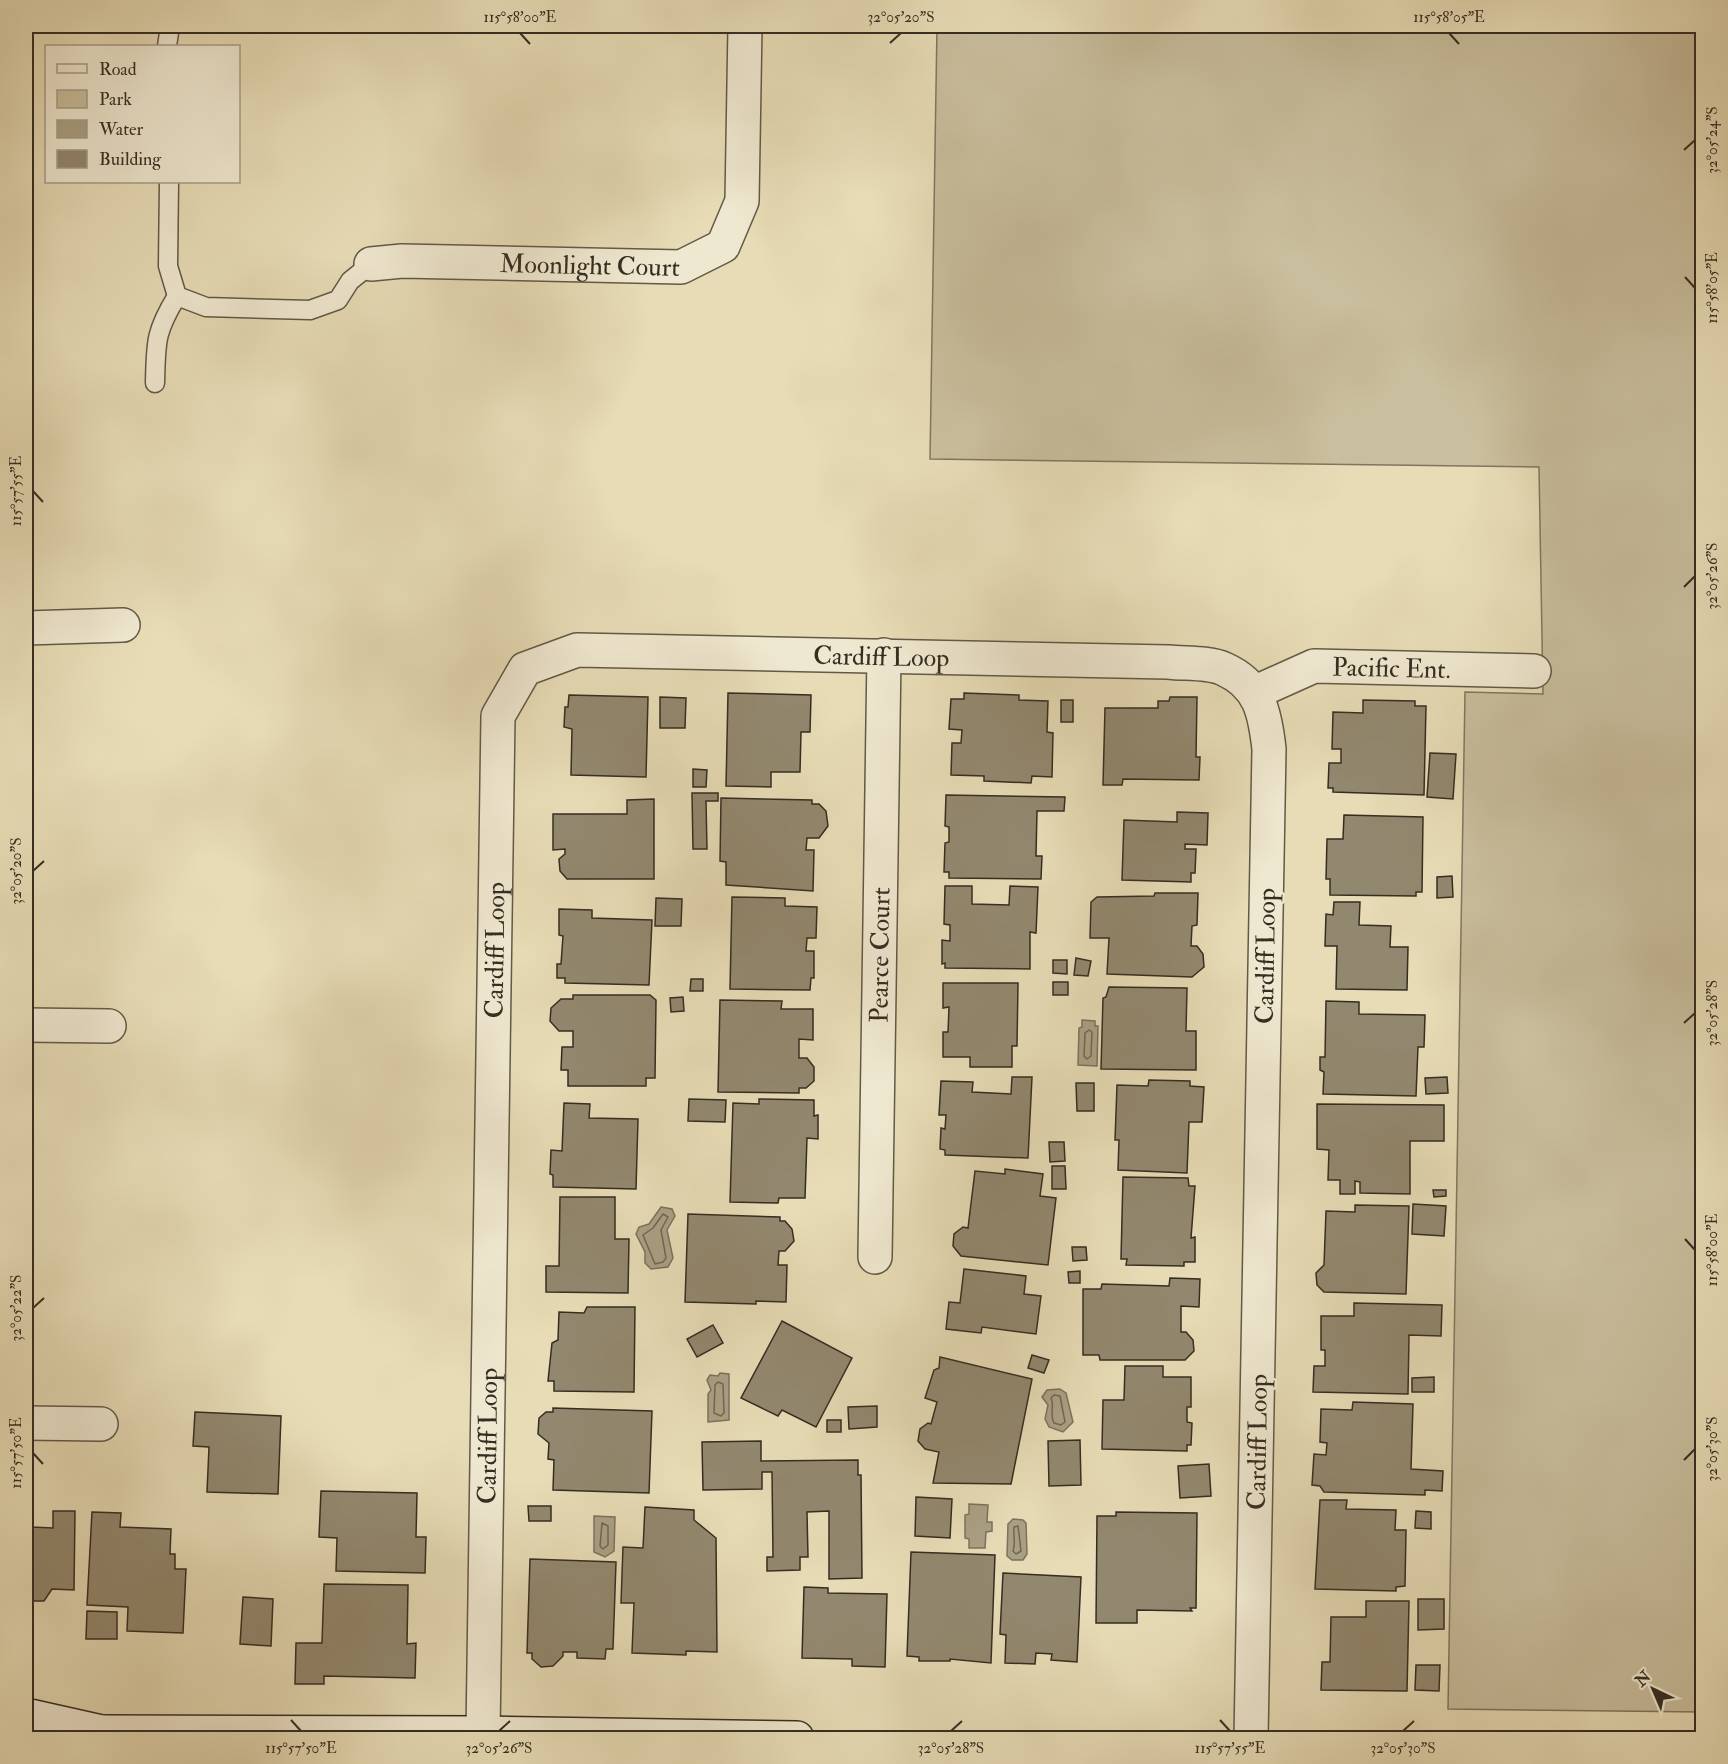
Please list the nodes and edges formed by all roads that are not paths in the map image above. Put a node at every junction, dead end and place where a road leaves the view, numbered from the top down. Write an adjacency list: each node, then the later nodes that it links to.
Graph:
1 (170, 26): 3 (lane)
2 (746, 26): 5 (street, Moonlight Court)
3 (167, 45)
4 (169, 183): 6 (lane)
5 (371, 264): 6 (lane)
6 (177, 296): 7 (lane)
7 (155, 383)
8 (123, 625): 9 (street)
9 (26, 628)
10 (884, 655): 12 (street, Cardiff Loop); 15 (street, Pearce Court); 19 (street, Cardiff Loop)
11 (1534, 671): 12 (street, Pacific Ent.)
12 (1256, 692): 22 (street, Cardiff Loop)
13 (26, 1025): 14 (street)
14 (109, 1026)
15 (875, 1257)
16 (26, 1423): 17 (street)
17 (101, 1424)
18 (26, 1715): 20 (street)
19 (483, 1733): 20 (street); 21 (street)
20 (89, 1736)
21 (797, 1738)
22 (1251, 1738)

